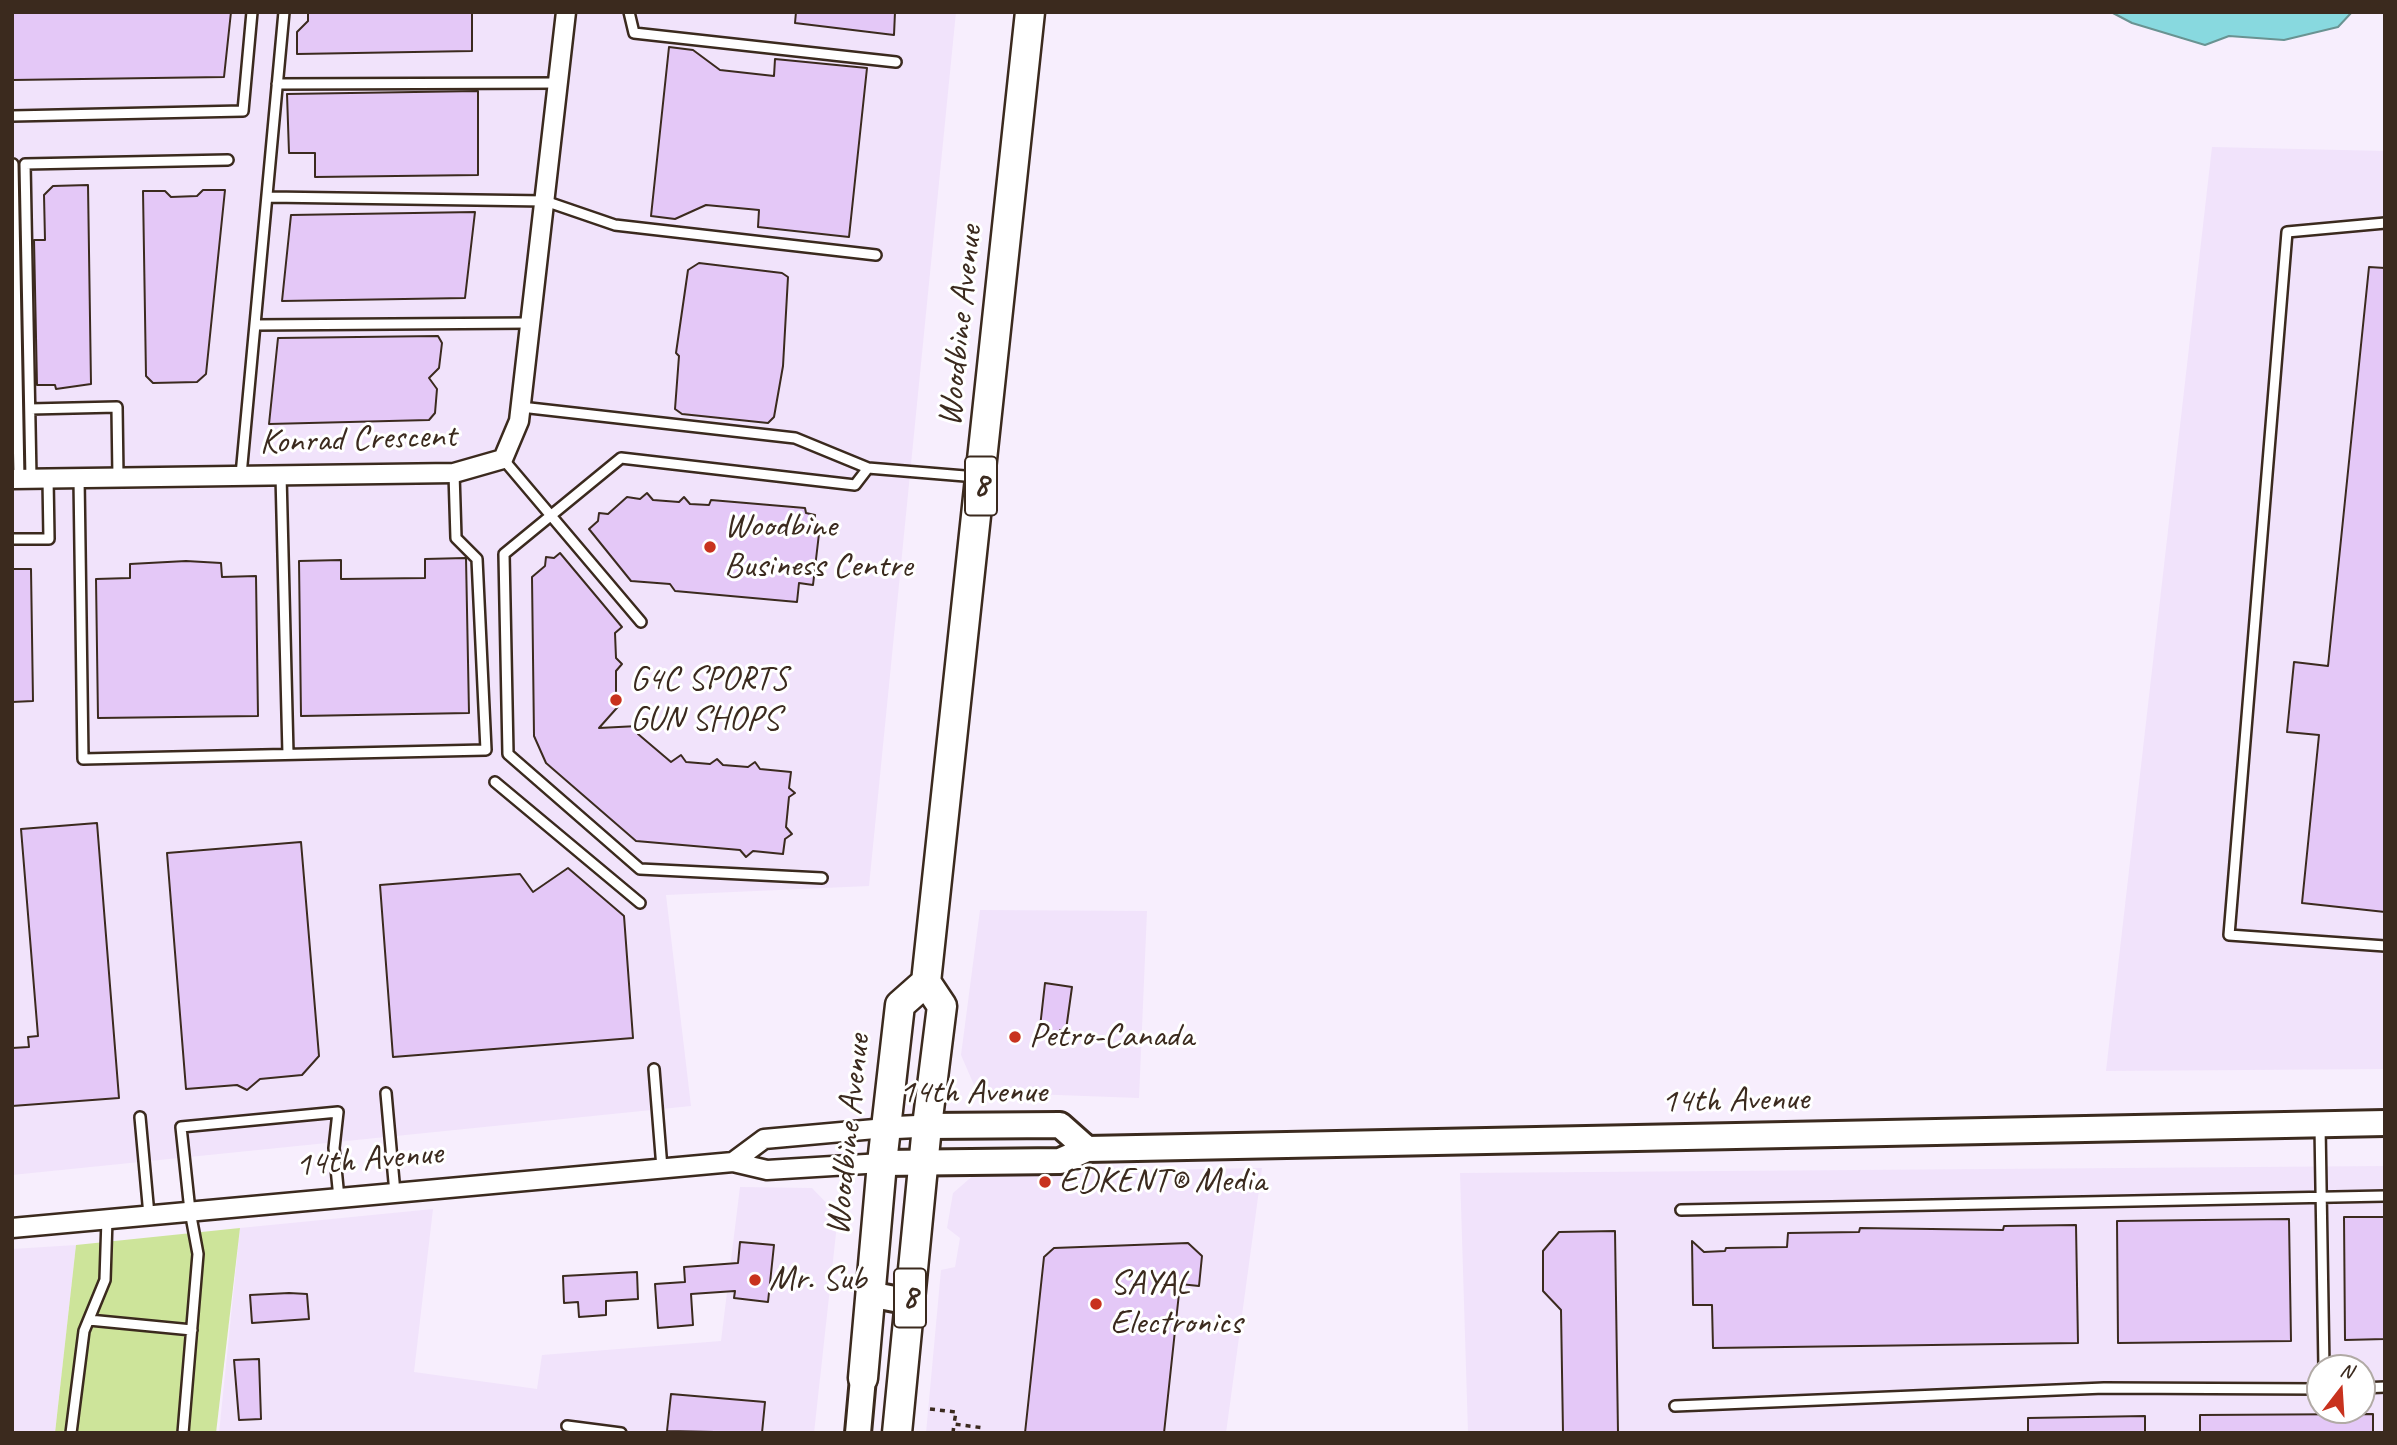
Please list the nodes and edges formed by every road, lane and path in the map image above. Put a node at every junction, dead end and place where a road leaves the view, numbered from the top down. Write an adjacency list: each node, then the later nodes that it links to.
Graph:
1 (252, 12): 9 (lane)
2 (284, 12): 8 (lane)
3 (566, 12): 7 (street, Konrad Crescent)
4 (629, 12): 6 (lane)
5 (1030, 12): 28 (main road, Woodbine Avenue / 8)
6 (896, 62)
7 (558, 83): 8 (lane); 13 (street, Konrad Crescent)
8 (278, 84): 12 (lane)
9 (12, 116)
10 (228, 160): 19 (lane)
11 (13, 164): 26 (lane)
12 (269, 197): 13 (lane); 17 (lane)
13 (545, 201): 15 (lane); 16 (street, Konrad Crescent)
14 (2385, 223): 36 (lane)
15 (876, 255)
16 (530, 323): 17 (lane); 18 (street, Konrad Crescent)
17 (255, 325): 23 (lane)
18 (521, 407): 20 (street, Konrad Crescent); 21 (lane)
19 (30, 409): 25 (lane); 26 (lane)
20 (503, 459): 22 (street, Konrad Crescent); 29 (lane)
21 (868, 468): 28 (lane); 29 (lane)
22 (454, 473): 24 (street, Konrad Crescent); 32 (lane)
23 (241, 475): 24 (street, Konrad Crescent); 25 (street, Konrad Crescent)
24 (281, 475): 32 (lane)
25 (118, 477): 27 (street, Konrad Crescent)
26 (27, 478): 27 (street, Konrad Crescent); 30 (lane)
27 (79, 478): 32 (lane)
28 (982, 478): 37 (main road, Woodbine Avenue / 8)
29 (551, 515): 31 (lane); 34 (lane)
30 (12, 539)
31 (641, 622)
32 (288, 754)
33 (495, 782): 35 (lane)
34 (822, 878)
35 (640, 903)
36 (2385, 946)
37 (926, 982): 43 (main road, 8); 44 (main road, Woodbine Avenue / 8)
38 (654, 1069): 49 (lane)
39 (386, 1093): 50 (lane)
40 (140, 1117): 56 (lane)
41 (2385, 1123): 42 (main road, 14th Avenue)
42 (2320, 1125): 45 (main road, 14th Avenue); 51 (lane)
43 (927, 1126): 44 (street, 14th Avenue); 45 (main road, 14th Avenue); 48 (main road, 8)
44 (886, 1128): 46 (street, 14th Avenue); 47 (main road, Woodbine Avenue / 8)
45 (1087, 1149): 48 (main road, 14th Avenue)
46 (733, 1162): 47 (street, 14th Avenue); 49 (street, 14th Avenue)
47 (882, 1163): 48 (main road, 14th Avenue); 59 (main road, Woodbine Avenue / 8)
48 (923, 1163): 60 (main road, 8)
49 (662, 1168): 50 (street, 14th Avenue)
50 (395, 1193): 53 (street, 14th Avenue)
51 (2321, 1196): 52 (lane); 54 (lane); 63 (lane)
52 (2385, 1196)
53 (339, 1198): 55 (street, 14th Avenue); 55 (lane)
54 (1681, 1210)
55 (190, 1211): 56 (street, 14th Avenue); 62 (lane)
56 (149, 1216): 57 (street, 14th Avenue)
57 (107, 1219): 58 (street, 14th Avenue); 61 (lane)
58 (12, 1228)
59 (869, 1294): 60 (main road); 64 (main road, Woodbine Avenue / 8)
60 (910, 1302): 75 (main road, 8)
61 (89, 1320): 62 (lane); 71 (lane)
62 (192, 1330): 72 (lane)
63 (2324, 1354)
64 (863, 1378): 74 (main road, Woodbine Avenue / 8)
65 (2306, 1389): 66 (lane)
66 (1675, 1406)
67 (930, 1409): 68 (path)
68 (954, 1424): 70 (path); 76 (path)
69 (567, 1426): 73 (lane)
70 (984, 1428)
71 (71, 1433)
72 (183, 1433)
73 (621, 1433)
74 (858, 1433)
75 (897, 1433)
76 (953, 1433)

